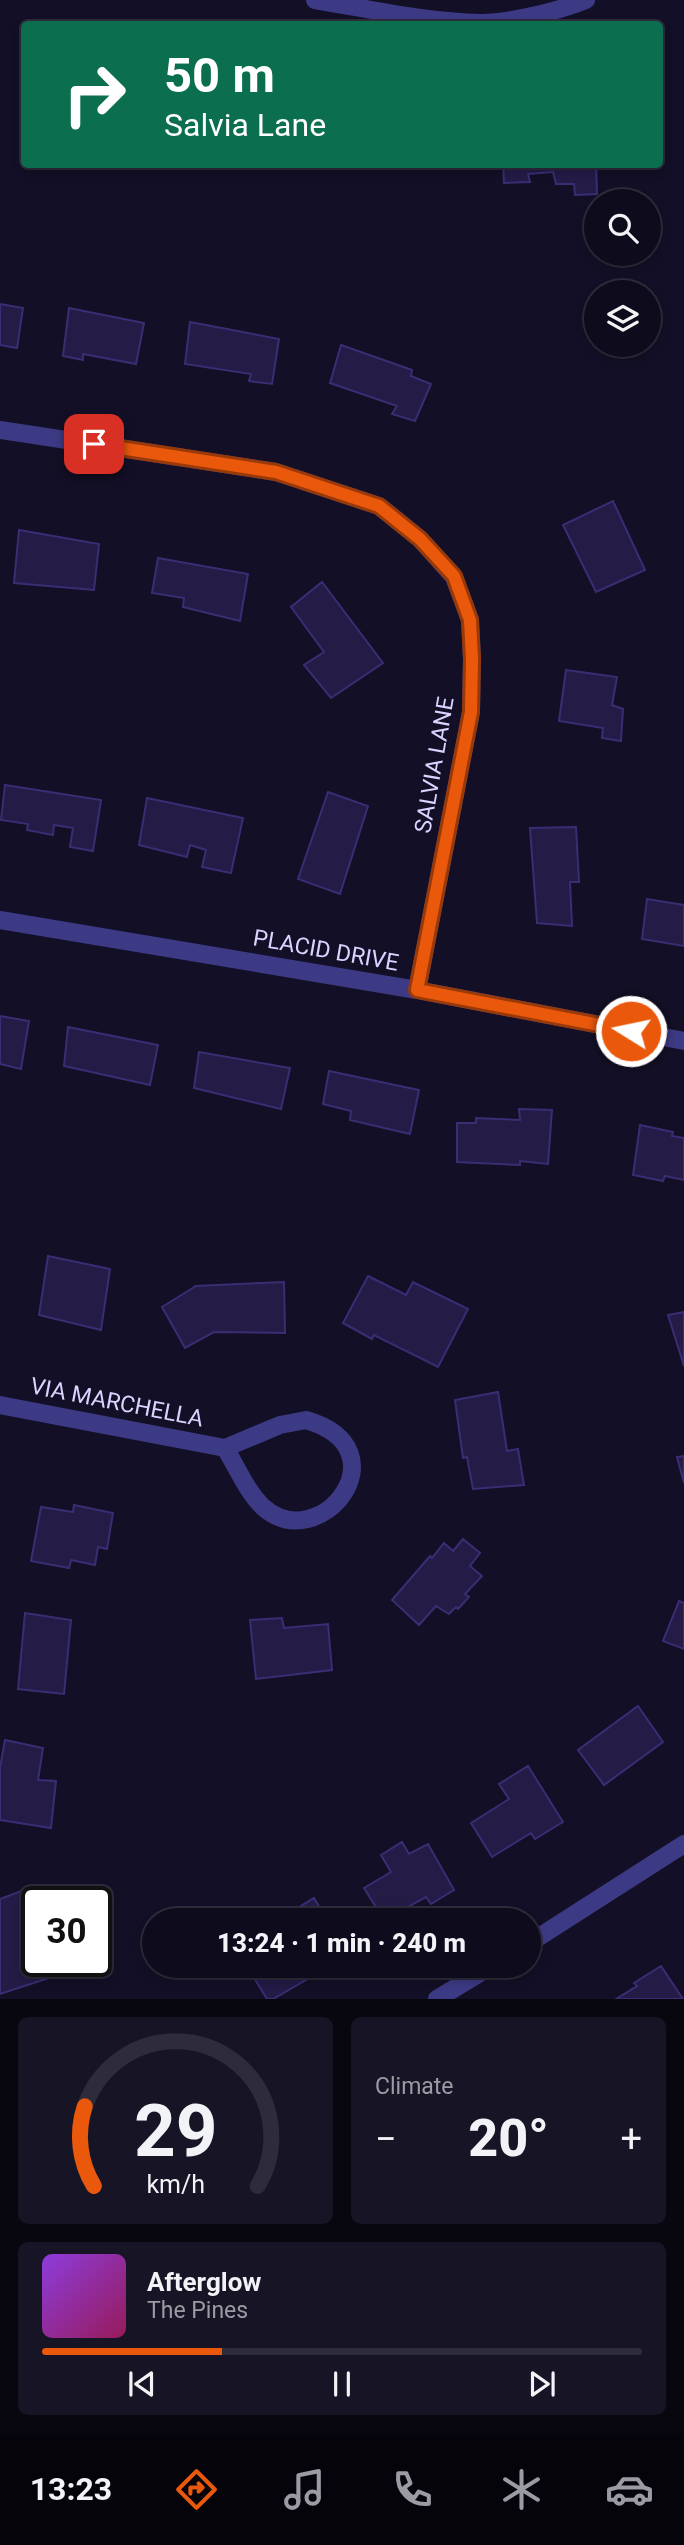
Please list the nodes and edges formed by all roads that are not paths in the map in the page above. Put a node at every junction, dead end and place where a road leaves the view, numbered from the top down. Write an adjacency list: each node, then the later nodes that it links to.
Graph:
1 (315, 0): 3 (street)
2 (586, 0): 4 (street)
3 (454, 21)
4 (496, 21)
5 (0, 430): 7 (street, SALVIA LANE)
6 (0, 920): 7 (street, PLACID DRIVE)
7 (417, 990): 8 (street, PLACID DRIVE)
8 (684, 1041)
9 (0, 1405): 10 (street, VIA MARCHELLA)
10 (226, 1448): 10 (street, VIA MARCHELLA)
11 (684, 1844): 12 (street)
12 (541, 1936)
13 (472, 1978): 14 (street)
14 (437, 1999)

